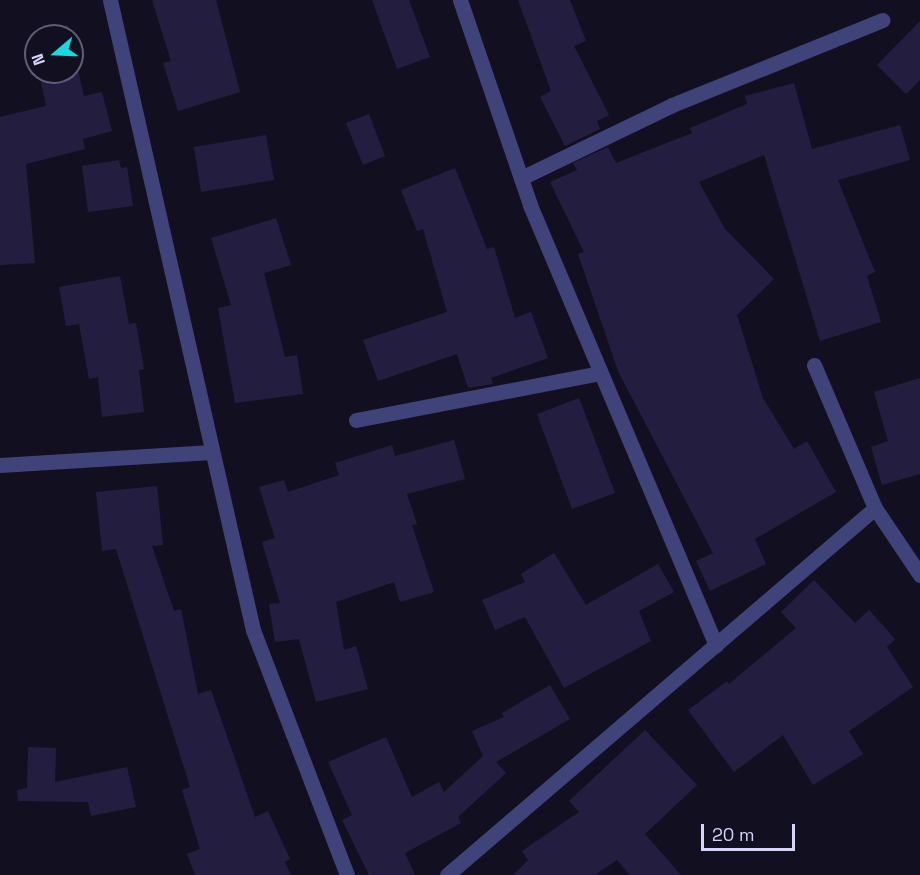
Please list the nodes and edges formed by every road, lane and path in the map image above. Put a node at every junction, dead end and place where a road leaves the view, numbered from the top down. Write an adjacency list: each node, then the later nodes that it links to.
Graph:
1 (110, 0): 8 (street)
2 (460, 0): 4 (street)
3 (882, 20): 4 (street)
4 (521, 178): 6 (street)
5 (814, 365): 10 (street)
6 (599, 374): 7 (street); 12 (street)
7 (356, 420)
8 (212, 452): 9 (street); 13 (street)
9 (0, 465)
10 (875, 508): 11 (street); 12 (street)
11 (920, 574)
12 (716, 645): 14 (street)
13 (347, 875)
14 (447, 875)

